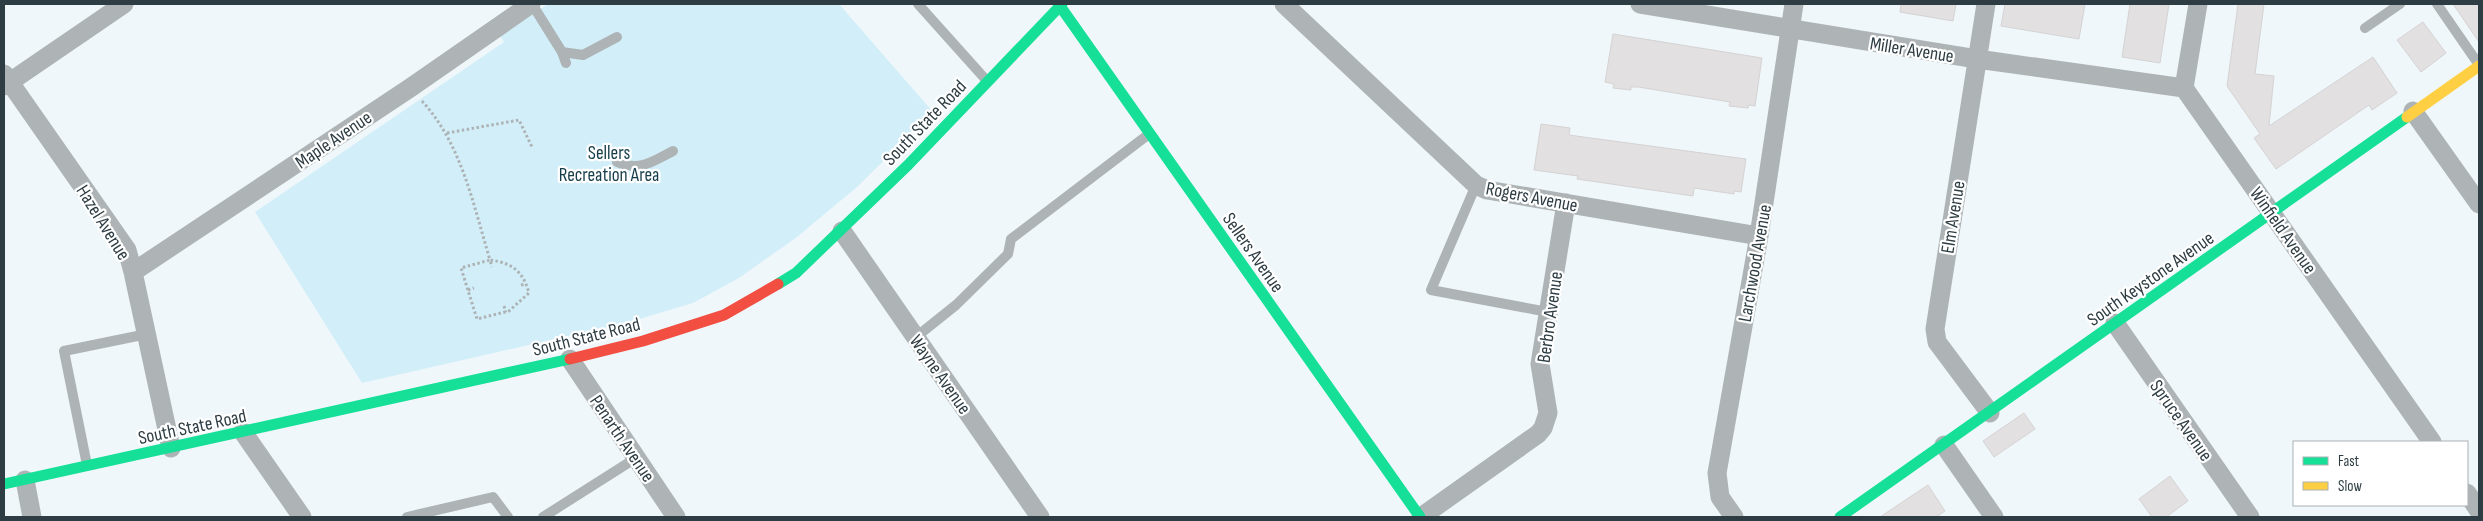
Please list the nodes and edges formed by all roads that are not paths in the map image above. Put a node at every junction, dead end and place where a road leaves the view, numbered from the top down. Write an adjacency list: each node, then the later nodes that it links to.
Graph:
1 (124, 4): 19 (street)
2 (531, 4): 15 (lane); 32 (street, Maple Avenue)
3 (918, 4): 20 (lane)
4 (1284, 4): 26 (street, Rogers Avenue)
5 (1640, 4): 13 (street, Miller Avenue)
6 (1794, 4): 13 (street, Larchwood Avenue)
7 (1986, 4): 16 (street, Elm Avenue)
8 (2198, 4): 21 (street)
9 (2400, 4): 12 (lane)
10 (2437, 4): 18 (lane)
11 (1061, 5): 20 (street, South State Road); 23 (street, Sellers Avenue)
12 (2365, 28)
13 (1790, 29): 16 (street, Miller Avenue); 31 (street, Larchwood Avenue)
14 (617, 37): 15 (lane)
15 (562, 52): 17 (lane)
16 (1977, 59): 21 (street, Miller Avenue); 38 (street, Elm Avenue)
17 (566, 63)
18 (2479, 66): 22 (street, South Keystone Avenue)
19 (5, 81): 32 (street, Hazel Avenue)
20 (988, 82): 30 (street, South State Road)
21 (2184, 88): 29 (street, Winfield Avenue)
22 (2413, 111): 28 (street); 29 (street, South Keystone Avenue)
23 (1149, 133): 36 (lane); 56 (street, Sellers Avenue)
24 (674, 151): 25 (lane)
25 (617, 162)
26 (1476, 185): 27 (street, Rogers Avenue); 33 (lane)
27 (1566, 203): 31 (street, Rogers Avenue); 33 (street, Berbro Avenue)
28 (2479, 204)
29 (2272, 214): 34 (street, South Keystone Avenue); 40 (street, Winfield Avenue)
30 (842, 230): 36 (street, Wayne Avenue); 37 (street, South State Road)
31 (1759, 236): 57 (street, Larchwood Avenue)
32 (133, 272): 35 (street, Hazel Avenue)
33 (1548, 312): 56 (street, Berbro Avenue)
34 (2115, 324): 38 (street, South Keystone Avenue); 60 (street, Spruce Avenue)
35 (147, 334): 42 (street, Hazel Avenue); 44 (lane)
36 (916, 338): 55 (street, Wayne Avenue)
37 (570, 359): 39 (street, South State Road); 43 (street, Penarth Avenue)
38 (1990, 413): 41 (street, South Keystone Avenue)
39 (243, 432): 42 (street, South State Road); 50 (street)
40 (2431, 441)
41 (1944, 445): 58 (street, South Keystone Avenue); 59 (street)
42 (171, 448): 44 (street, South State Road)
43 (636, 458): 53 (lane); 54 (street, Penarth Avenue)
44 (87, 466): 45 (street, South State Road)
45 (25, 480): 46 (street, South State Road); 49 (street)
46 (4, 484)
47 (2468, 494): 48 (street)
48 (2479, 511)
49 (32, 517)
50 (302, 517)
51 (407, 517): 52 (lane)
52 (508, 517)
53 (544, 517)
54 (676, 517)
55 (1040, 517)
56 (1420, 517)
57 (1734, 517)
58 (1840, 517)
59 (1994, 517)
60 (2250, 517)

